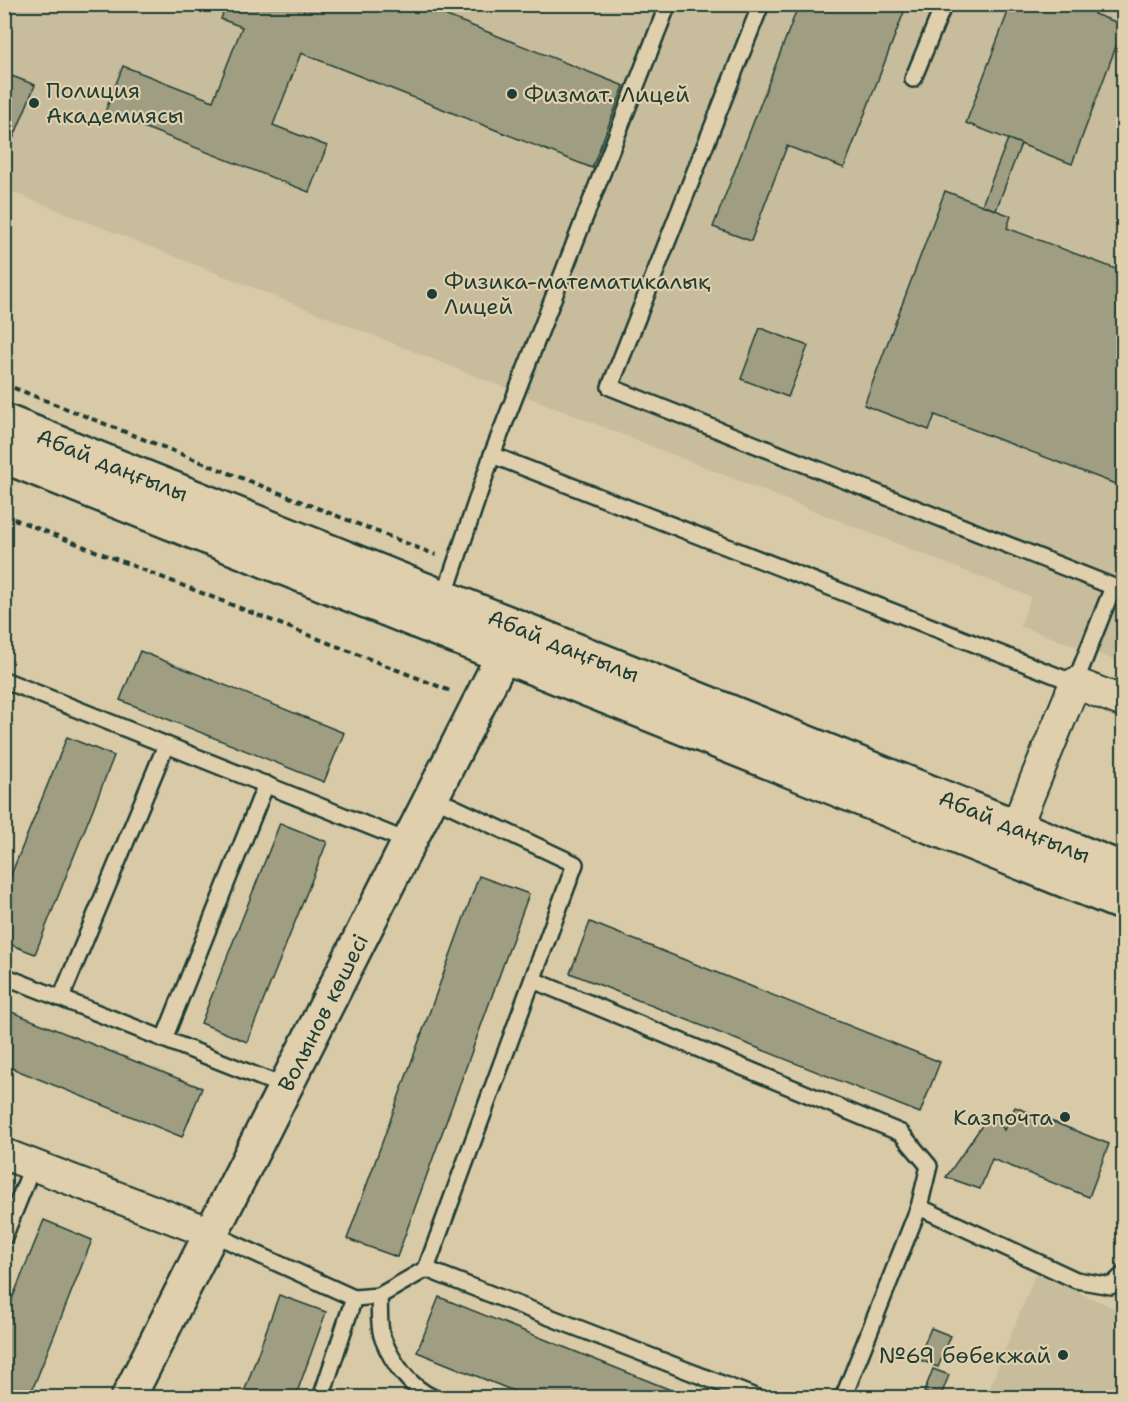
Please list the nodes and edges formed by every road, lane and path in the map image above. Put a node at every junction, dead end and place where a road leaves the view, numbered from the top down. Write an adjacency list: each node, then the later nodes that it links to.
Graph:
1 (668, 4): 7 (lane)
2 (761, 4): 11 (lane)
3 (944, 4): 4 (lane)
4 (913, 80)
5 (4, 384): 10 (path)
6 (4, 421): 12 (main road, Абай даңғылы)
7 (492, 455): 10 (lane); 17 (lane)
8 (4, 456): 14 (main road, Абай даңғылы)
9 (4, 515): 19 (path)
10 (456, 563): 12 (lane)
11 (1118, 589): 17 (lane)
12 (444, 597): 13 (main road, Абай даңғылы); 14 (lane)
13 (517, 626): 15 (main road, Волынов көшесі); 23 (main road, Абай даңғылы)
14 (432, 628): 15 (main road, Абай даңғылы)
15 (504, 657): 19 (main road, Волынов көшесі); 26 (main road, Абай даңғылы)
16 (4, 680): 20 (lane)
17 (1075, 683): 18 (street); 23 (street)
18 (1124, 702)
19 (481, 703): 22 (main road, Волынов көшесі)
20 (166, 745): 21 (lane); 29 (lane)
21 (266, 784): 24 (lane); 30 (lane)
22 (432, 797): 24 (main road, Волынов көшесі); 28 (lane)
23 (1016, 827): 25 (main road, Абай даңғылы)
24 (409, 842): 31 (main road, Волынов көшесі)
25 (1124, 870)
26 (1124, 904)
27 (4, 976): 29 (lane)
28 (533, 980): 34 (lane); 37 (lane)
29 (61, 998): 30 (lane)
30 (164, 1039): 31 (lane)
31 (285, 1087): 35 (main road, Волынов көшесі)
32 (4, 1154): 33 (street)
33 (33, 1165): 35 (street); 36 (lane)
34 (919, 1207): 38 (lane); 45 (lane)
35 (211, 1233): 40 (lane); 42 (main road, Волынов көшесі)
36 (4, 1237)
37 (426, 1269): 39 (lane); 44 (lane)
38 (1124, 1274)
39 (379, 1296): 40 (lane); 41 (lane)
40 (354, 1298): 43 (lane)
41 (425, 1396)
42 (128, 1398)
43 (321, 1398)
44 (758, 1398)
45 (843, 1398)

